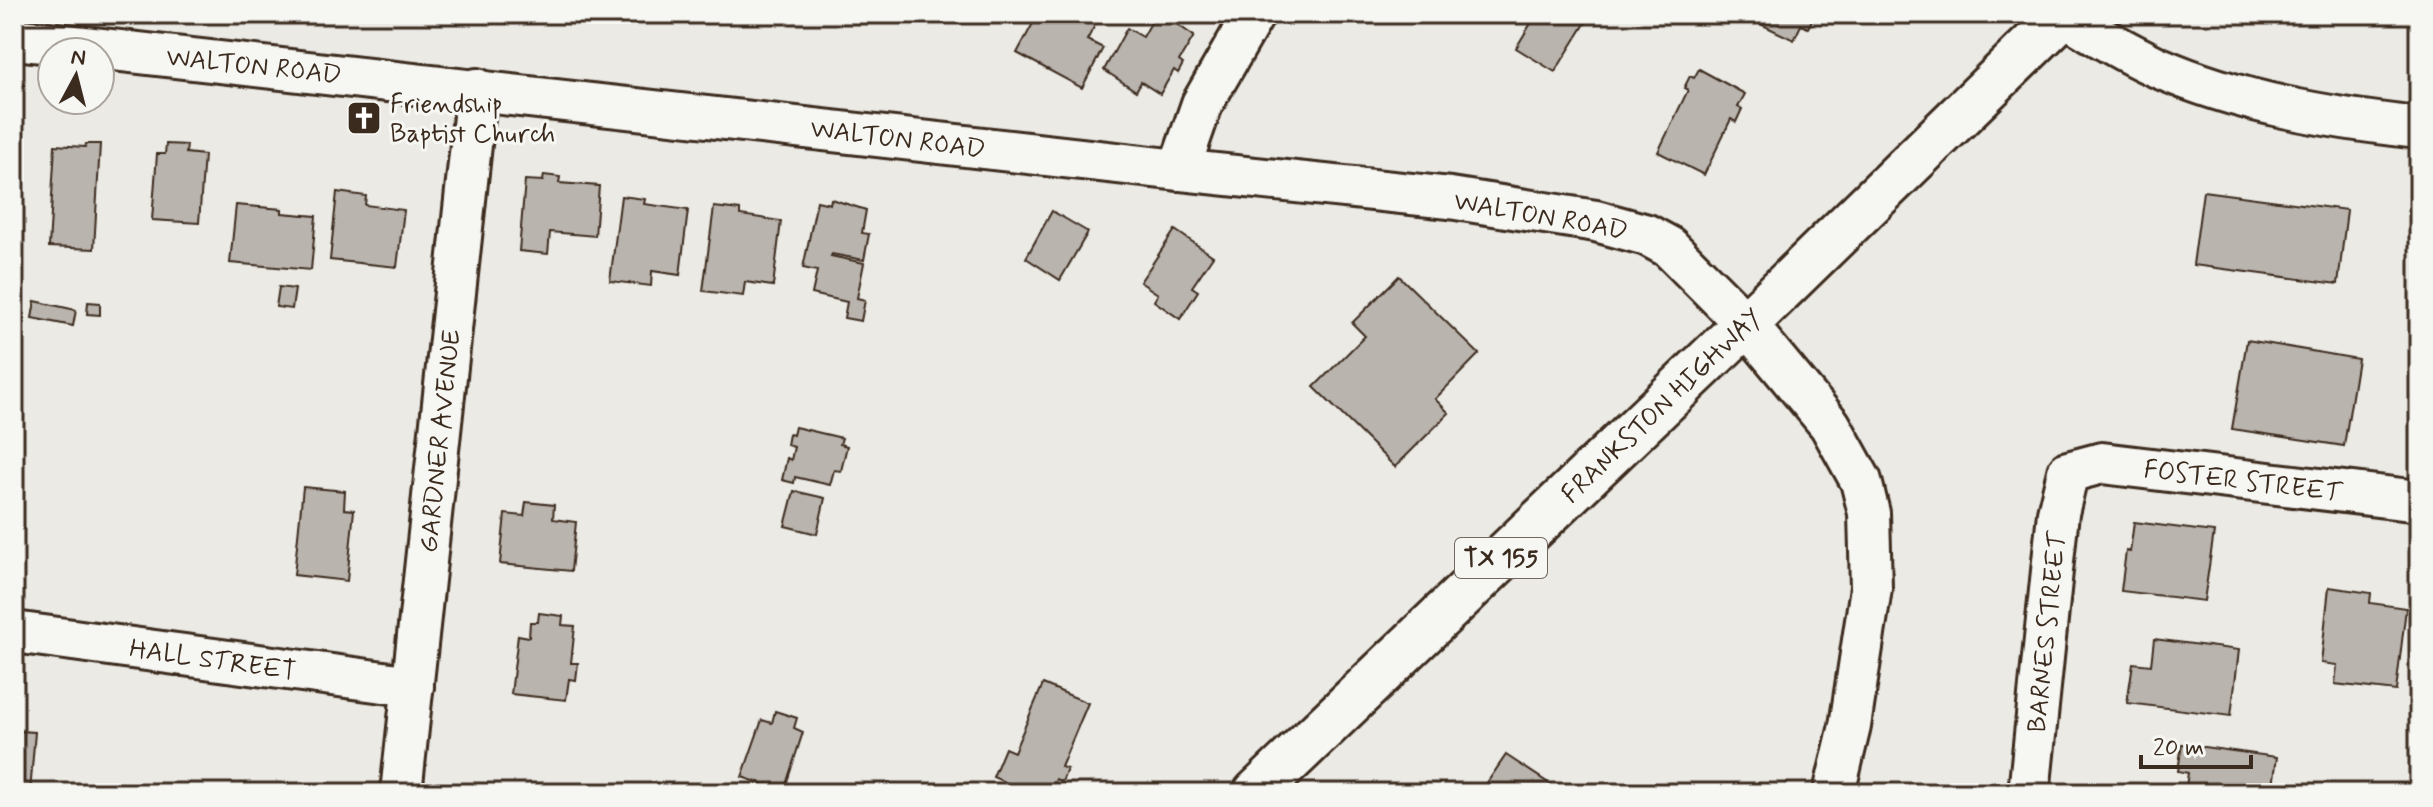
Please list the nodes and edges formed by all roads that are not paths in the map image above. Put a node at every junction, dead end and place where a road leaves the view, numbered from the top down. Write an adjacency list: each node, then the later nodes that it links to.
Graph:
1 (1254, 14): 6 (street)
2 (2063, 14): 5 (street); 7 (main road, FRANKSTON HIGHWAY / TX 155)
3 (14, 39): 4 (street, WALTON ROAD)
4 (477, 89): 6 (street, WALTON ROAD); 11 (street, GARDNER AVENUE)
5 (2419, 128)
6 (1179, 170): 7 (street, WALTON ROAD)
7 (1746, 324): 13 (main road, FRANKSTON HIGHWAY / TX 155); 14 (street, WALTON ROAD)
8 (2068, 472): 9 (street, FOSTER STREET); 15 (street, BARNES STREET)
9 (2419, 501)
10 (14, 632): 11 (street, HALL STREET)
11 (413, 686): 12 (street, GARDNER AVENUE)
12 (401, 793)
13 (1256, 793)
14 (1834, 793)
15 (2029, 793)

